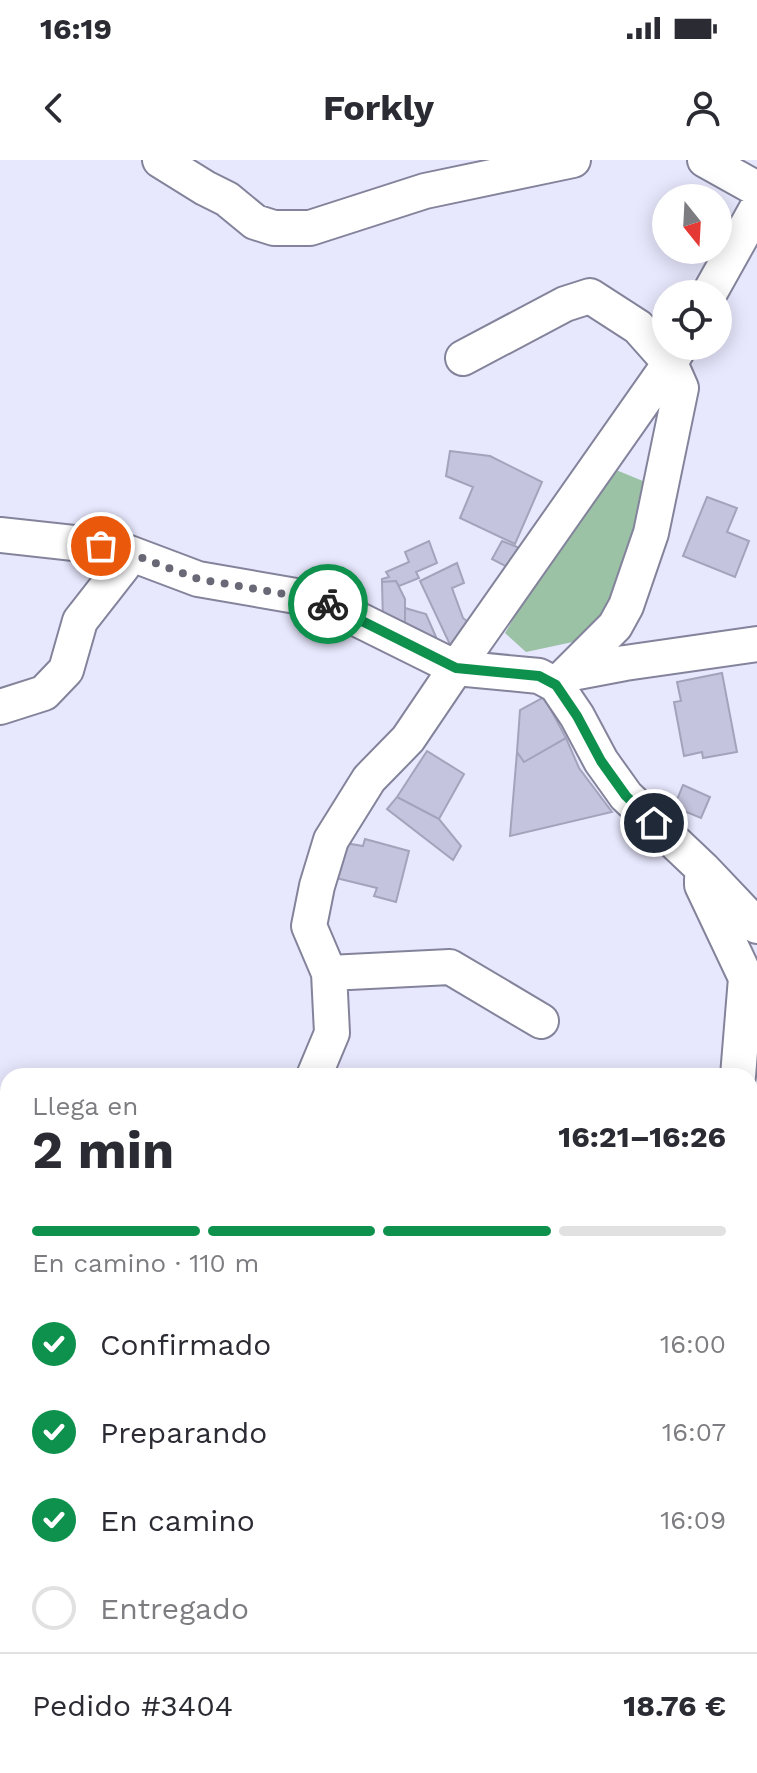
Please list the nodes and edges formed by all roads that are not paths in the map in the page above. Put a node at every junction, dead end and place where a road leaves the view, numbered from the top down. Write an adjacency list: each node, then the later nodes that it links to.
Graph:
1 (160, 160): 2 (street)
2 (573, 160)
3 (705, 160): 4 (street)
4 (757, 189)
5 (757, 208): 6 (street)
6 (717, 280)
7 (652, 337): 8 (street)
8 (463, 358)
9 (671, 360): 14 (street)
10 (676, 360): 15 (street)
11 (0, 535): 12 (street)
12 (129, 553): 14 (street); 16 (street)
13 (757, 644): 15 (street)
14 (456, 668): 15 (street); 19 (street)
15 (556, 685): 17 (street)
16 (0, 707)
17 (703, 869): 18 (street); 22 (street)
18 (757, 926)
19 (329, 973): 20 (street); 21 (street)
20 (541, 1021)
21 (317, 1068)
22 (739, 1068)

